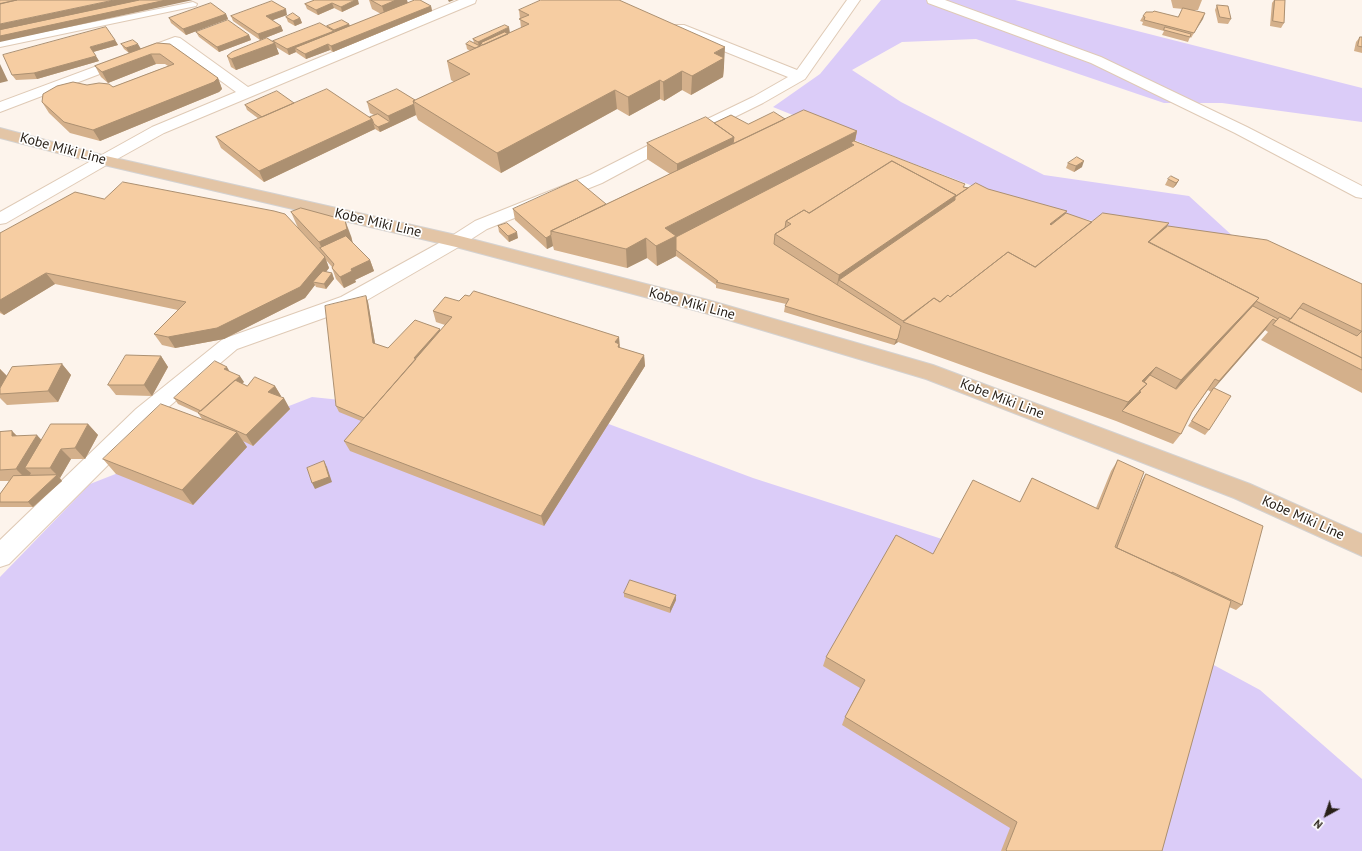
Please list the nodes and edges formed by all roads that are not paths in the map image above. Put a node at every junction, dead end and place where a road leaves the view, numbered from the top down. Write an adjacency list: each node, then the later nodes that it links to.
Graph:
1 (470, 0): 8 (street)
2 (854, 0): 7 (street)
3 (933, 0): 12 (street)
4 (193, 4): 6 (lane)
5 (666, 23): 7 (street)
6 (0, 44)
7 (800, 76): 14 (street)
8 (246, 93): 9 (street); 11 (street)
9 (0, 107)
10 (0, 133): 11 (main road, Kobe Miki Line)
11 (104, 160): 13 (street); 14 (main road, Kobe Miki Line)
12 (1362, 193)
13 (0, 219)
14 (456, 241): 15 (main road, Kobe Miki Line); 16 (street)
15 (1362, 545)
16 (0, 556)

